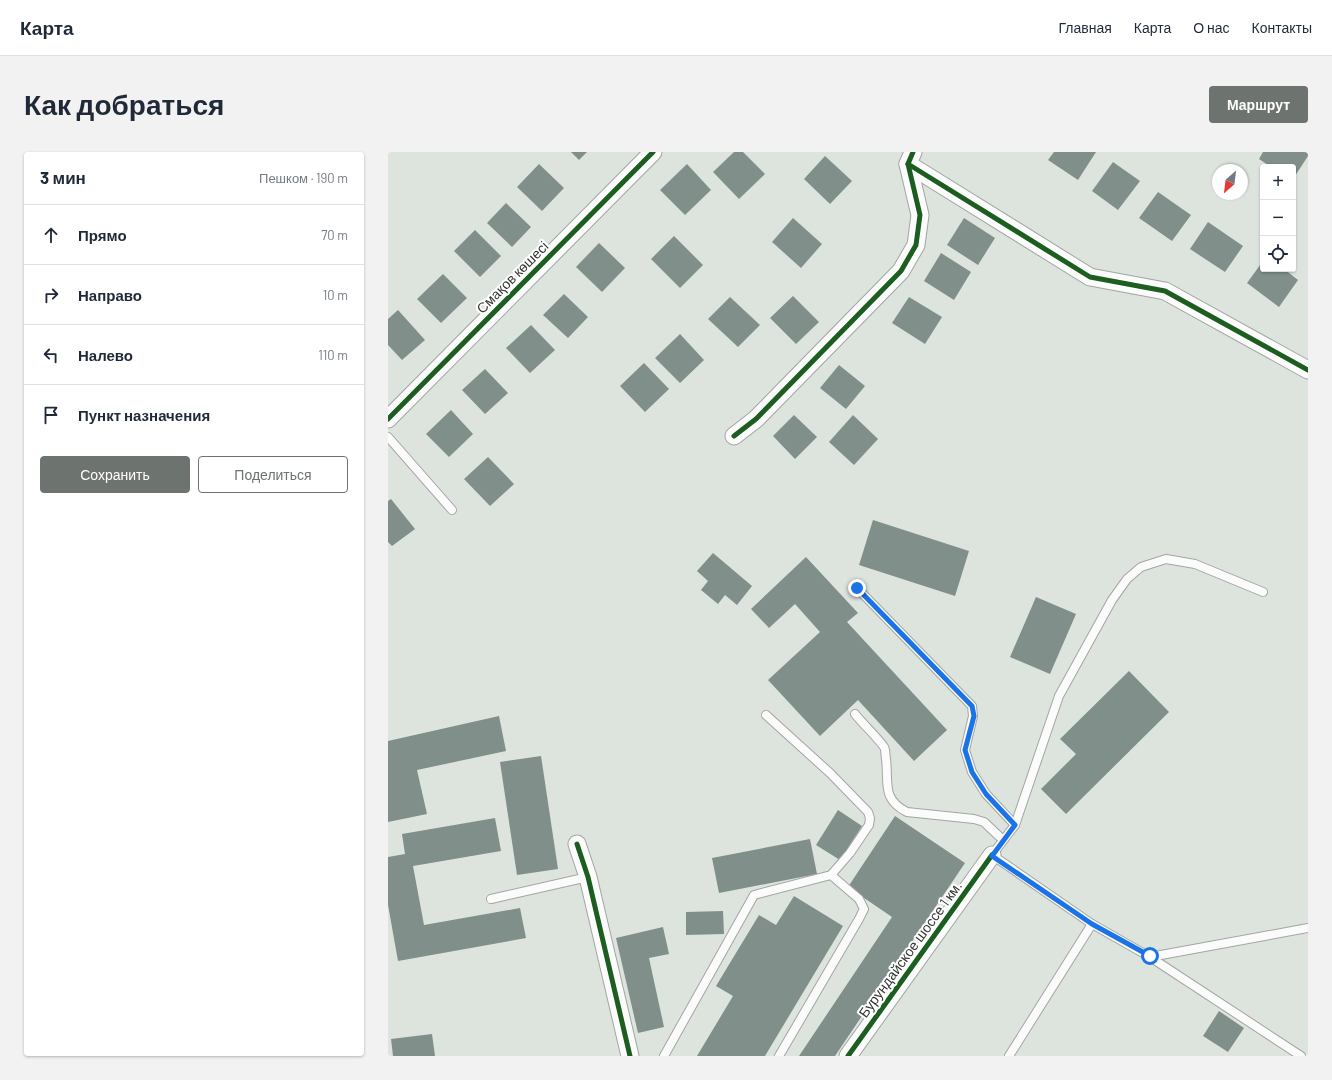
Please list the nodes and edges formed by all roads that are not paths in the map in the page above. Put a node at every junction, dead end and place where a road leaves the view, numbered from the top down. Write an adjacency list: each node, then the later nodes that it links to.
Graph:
1 (653, 152): 4 (street, Смақов көшесі)
2 (911, 158): 3 (street); 5 (street)
3 (1308, 370)
4 (388, 419)
5 (734, 436)
6 (388, 437): 7 (lane)
7 (452, 510)
8 (857, 588): 12 (lane)
9 (1263, 592): 12 (lane)
10 (855, 714): 13 (lane)
11 (766, 715): 16 (lane)
12 (1015, 825): 13 (lane)
13 (1004, 840): 15 (lane)
14 (577, 844): 17 (street)
15 (992, 856): 19 (lane); 25 (street, Бурундайское шоссе 1 км.)
16 (831, 875): 23 (lane); 24 (lane)
17 (588, 877): 18 (lane); 22 (street)
18 (491, 899)
19 (1092, 924): 21 (lane); 26 (lane)
20 (1308, 928): 21 (lane)
21 (1150, 956): 27 (lane)
22 (630, 1056)
23 (664, 1056)
24 (779, 1056)
25 (848, 1056)
26 (1009, 1056)
27 (1301, 1056)

